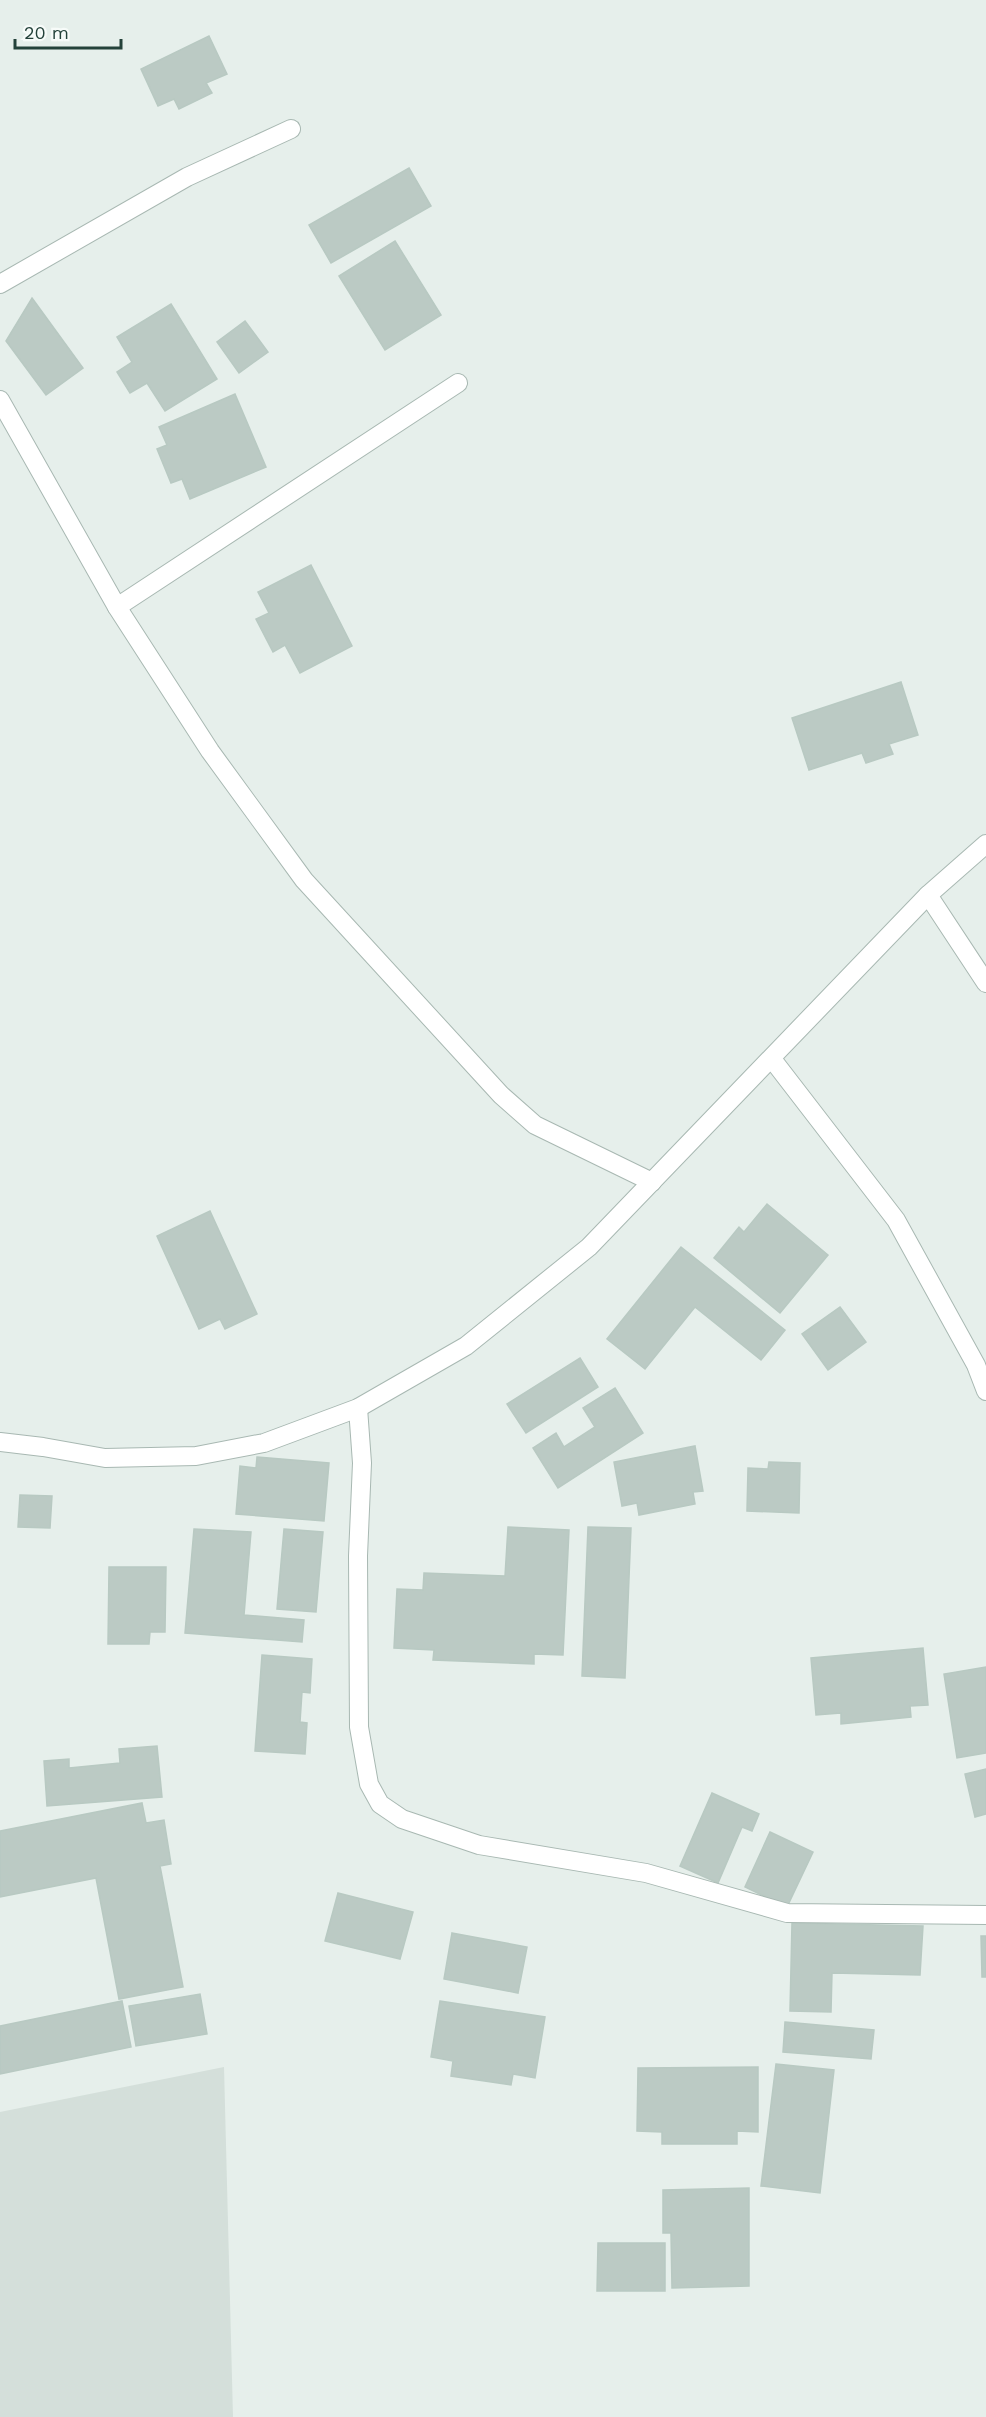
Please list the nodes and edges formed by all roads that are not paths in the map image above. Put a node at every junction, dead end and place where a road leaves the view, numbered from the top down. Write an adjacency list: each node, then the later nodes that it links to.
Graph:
1 (291, 129): 2 (street)
2 (0, 284)
3 (458, 383): 5 (street)
4 (0, 400): 5 (street)
5 (117, 607): 10 (street)
6 (986, 844): 7 (street)
7 (928, 895): 8 (street); 9 (street)
8 (986, 983)
9 (772, 1059): 10 (street); 11 (street)
10 (652, 1182): 12 (street)
11 (986, 1390)
12 (358, 1408): 13 (street); 14 (street)
13 (0, 1443)
14 (986, 1915)

